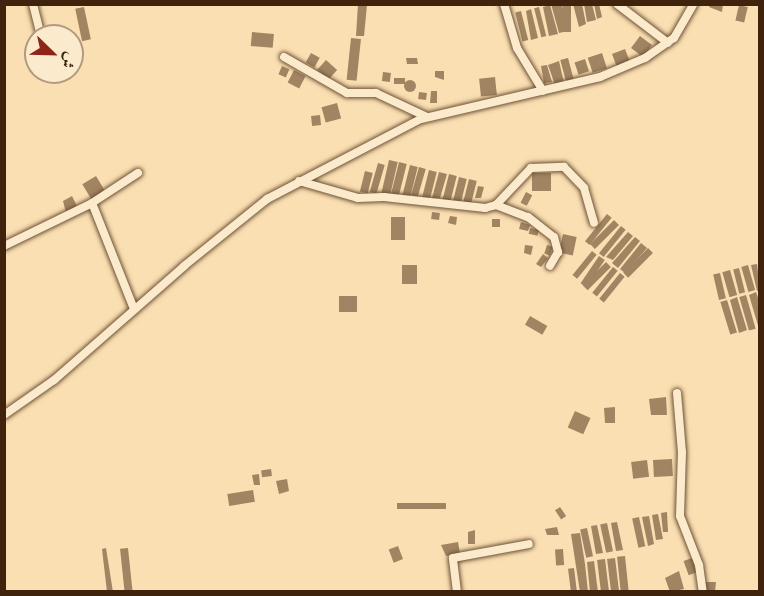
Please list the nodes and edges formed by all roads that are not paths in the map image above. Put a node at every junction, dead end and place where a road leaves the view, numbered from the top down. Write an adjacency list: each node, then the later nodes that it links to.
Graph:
1 (33, 4): 5 (street)
2 (504, 4): 8 (street)
3 (617, 4): 6 (street)
4 (694, 4): 6 (street)
5 (38, 24)
6 (668, 43): 8 (street)
7 (284, 57): 9 (street)
8 (543, 91): 9 (street)
9 (427, 117): 11 (street)
10 (138, 173): 12 (street)
11 (299, 181): 13 (street); 17 (street)
12 (92, 203): 15 (street); 17 (street)
13 (496, 205): 14 (street); 16 (street)
14 (594, 223)
15 (4, 246)
16 (550, 266)
17 (134, 309): 19 (street)
18 (677, 393): 22 (street)
19 (4, 415)
20 (529, 544): 21 (street)
21 (457, 591)
22 (703, 591)

